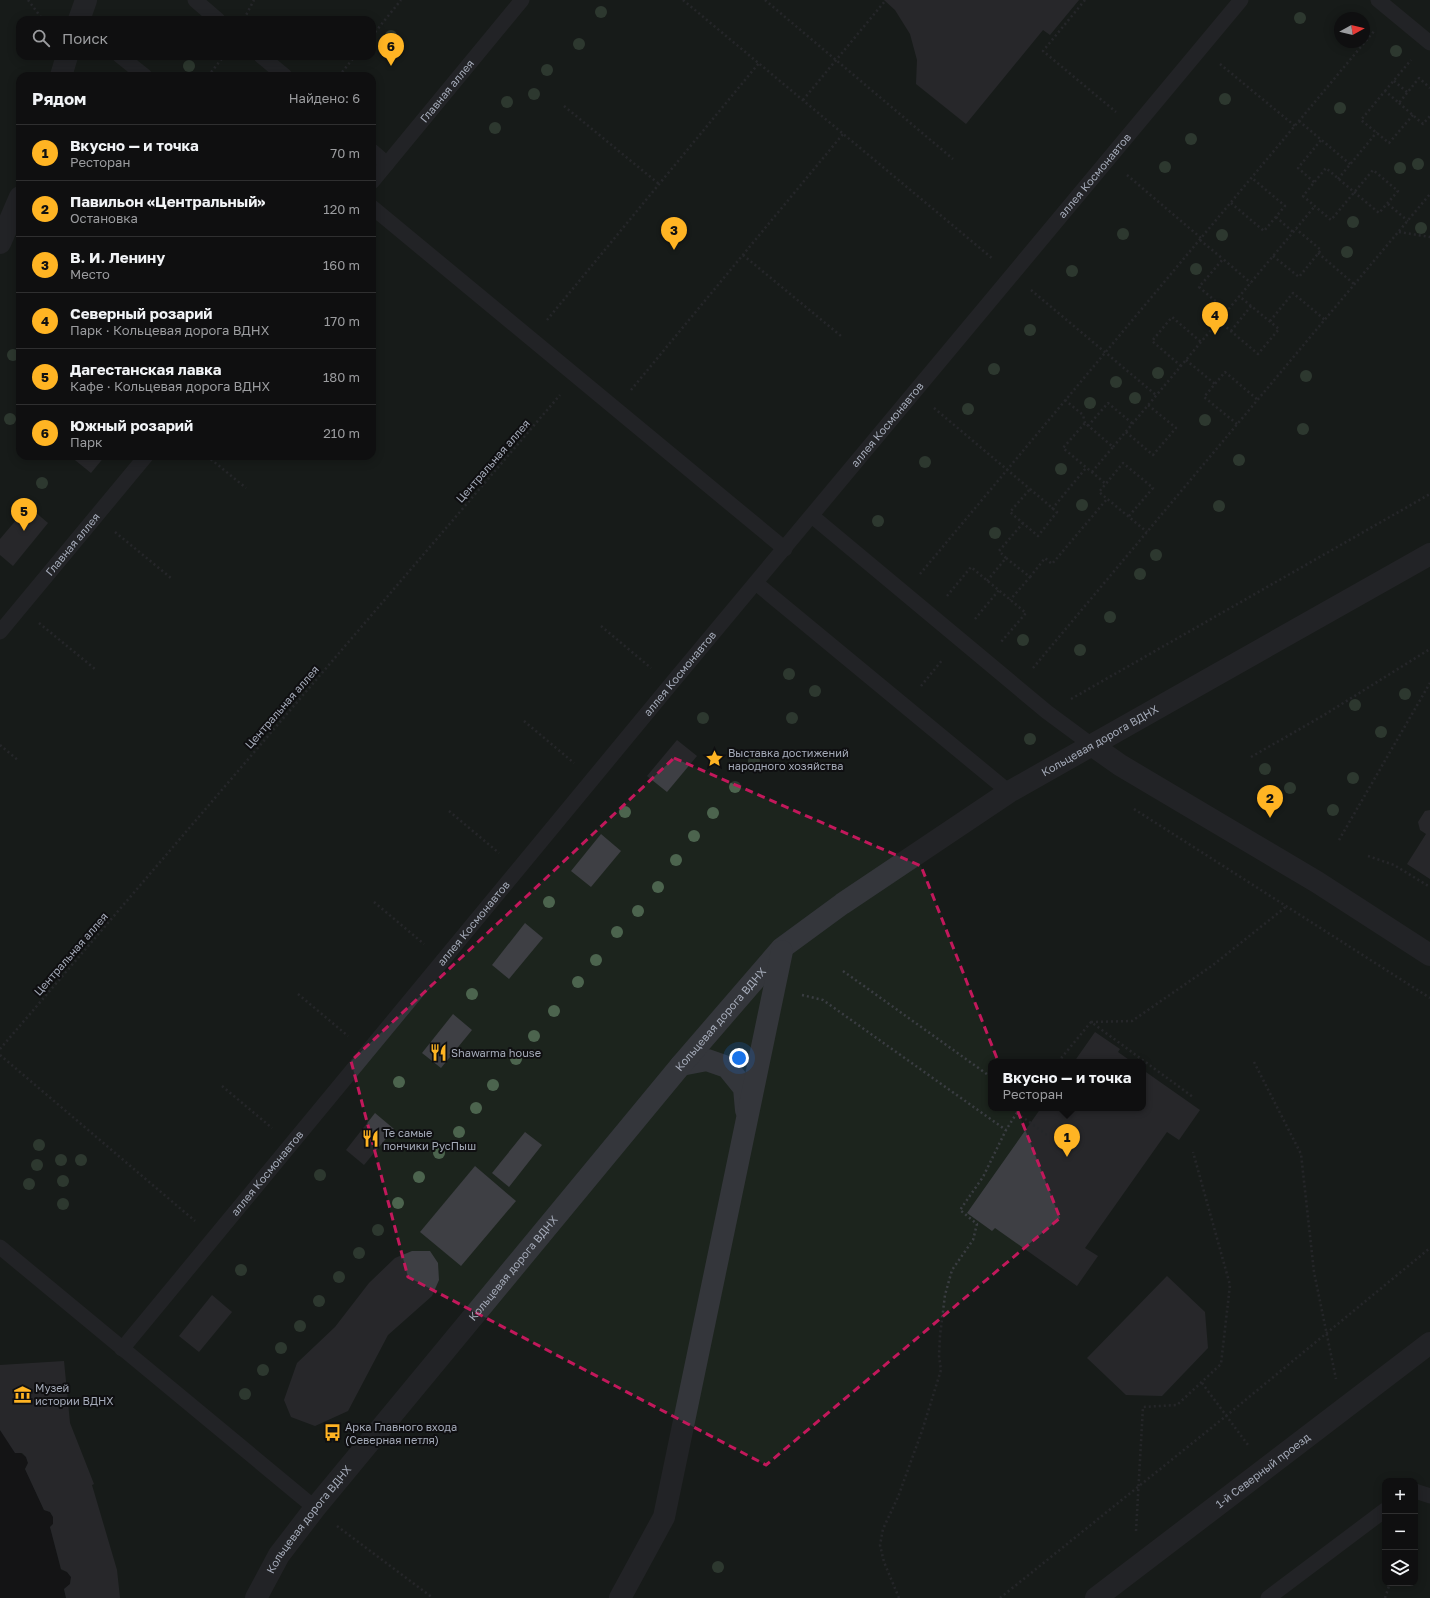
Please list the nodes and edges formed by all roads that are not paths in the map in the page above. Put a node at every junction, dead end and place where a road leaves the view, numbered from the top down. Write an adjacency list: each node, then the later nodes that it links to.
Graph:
1 (86, 0): 6 (street)
2 (195, 0): 7 (lane)
3 (522, 0): 16 (lane, Главная аллея)
4 (1241, 0): 22 (lane, аллея Космонавтов)
5 (1378, 0): 8 (lane)
6 (80, 16)
7 (213, 16)
8 (1429, 42)
9 (66, 60): 12 (street)
10 (125, 60): 13 (lane)
11 (266, 60): 14 (lane)
12 (62, 72)
13 (140, 72)
14 (279, 72)
15 (376, 154): 16 (lane)
16 (387, 164): 17 (lane, Главная аллея)
17 (376, 177)
18 (16, 206): 20 (street)
19 (376, 210): 23 (lane)
20 (2, 237)
21 (143, 460): 26 (lane, Главная аллея)
22 (812, 516): 23 (lane, аллея Космонавтов); 27 (lane)
23 (785, 549): 25 (lane, аллея Космонавтов)
24 (1430, 554): 27 (street, Кольцевая дорога ВДНХ)
25 (756, 583): 28 (lane); 35 (lane, аллея Космонавтов)
26 (0, 632)
27 (1093, 746): 28 (street, Кольцевая дорога ВДНХ); 30 (street)
28 (1010, 792): 29 (street, Кольцевая дорога ВДНХ)
29 (782, 948): 31 (street, Кольцевая дорога ВДНХ); 32 (street, Кольцевая дорога ВДНХ)
30 (1430, 955)
31 (681, 1065): 32 (street); 38 (street, Кольцевая дорога ВДНХ)
32 (747, 1119): 41 (street, Кольцевая дорога ВДНХ)
33 (0, 1248): 35 (lane)
34 (1430, 1343): 42 (street, 1-й Северный проезд)
35 (122, 1349): 38 (lane)
36 (1418, 1492): 37 (lane)
37 (1430, 1496)
38 (315, 1508): 40 (street, Кольцевая дорога ВДНХ)
39 (1382, 1512): 43 (lane)
40 (256, 1598)
41 (620, 1598)
42 (1096, 1598)
43 (1268, 1598)

